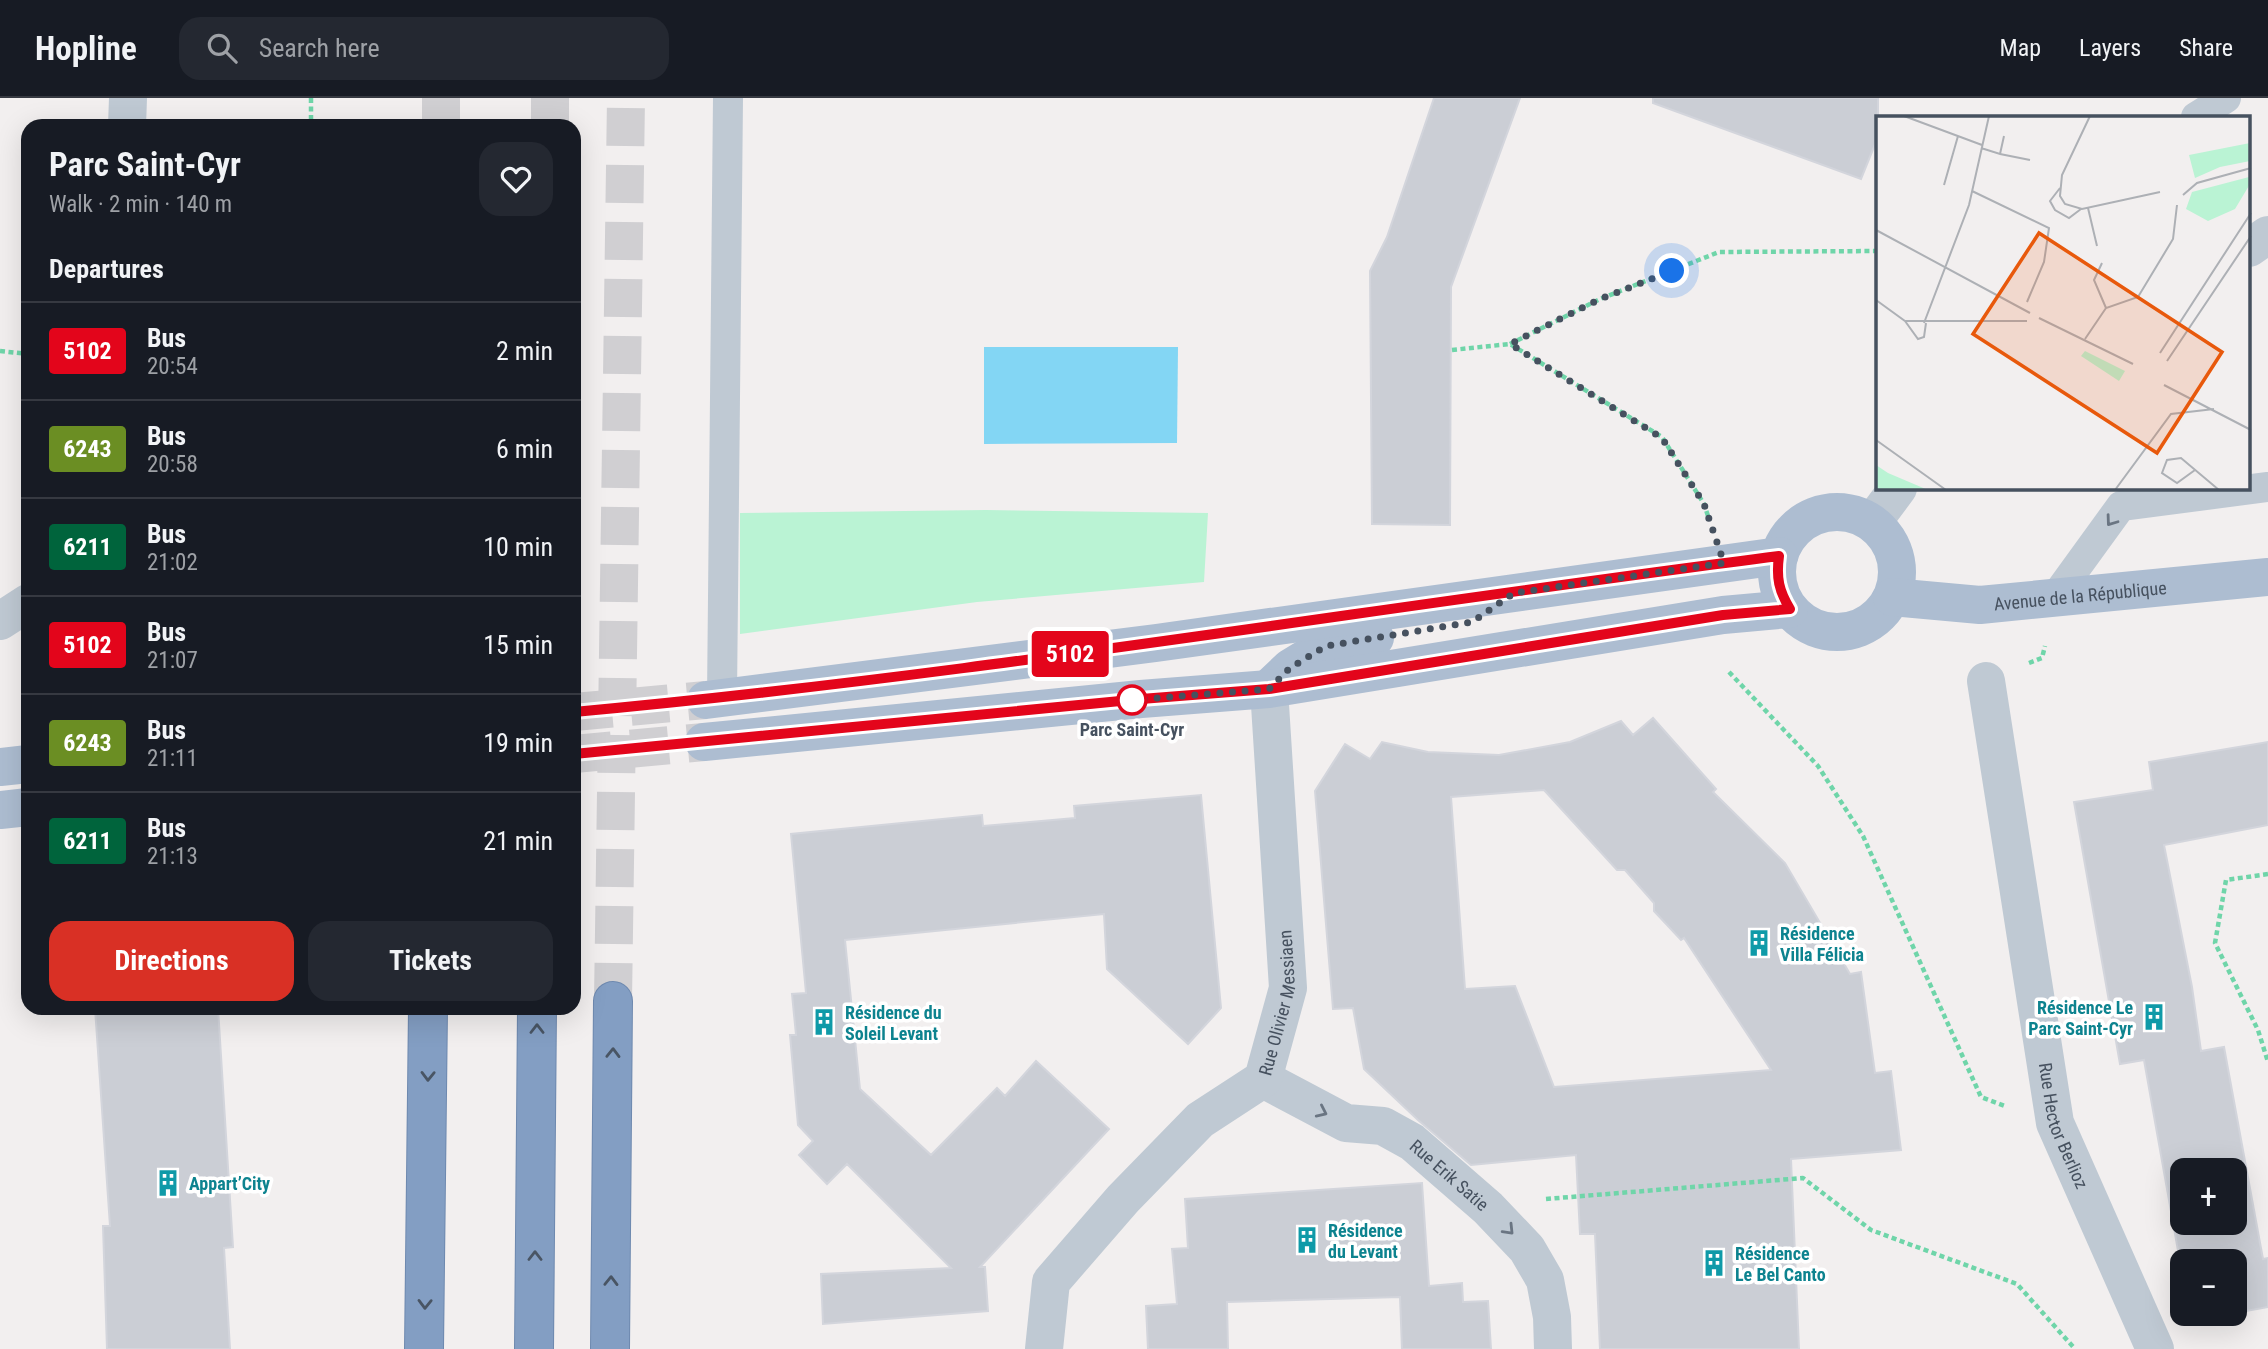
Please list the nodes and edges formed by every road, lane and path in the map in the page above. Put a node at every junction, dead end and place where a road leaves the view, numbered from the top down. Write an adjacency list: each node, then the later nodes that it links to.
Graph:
1 (128, 98): 6 (street)
2 (311, 98): 7 (path)
3 (728, 98): 32 (lane)
4 (2226, 98): 5 (lane)
5 (2198, 116)
6 (127, 119)
7 (311, 119)
8 (2268, 235): 9 (street)
9 (2250, 247)
10 (1876, 251): 11 (path)
11 (1510, 344): 12 (path); 21 (path)
12 (1452, 349)
13 (0, 351): 14 (path)
14 (21, 353)
15 (2268, 487): 16 (lane, one-way to 16)
16 (2250, 489)
17 (1897, 490): 19 (street)
18 (2245, 490): 25 (lane, one-way to 25)
19 (1872, 523): 20 (main road); 24 (main road)
20 (1779, 556): 21 (main road); 27 (main road)
21 (1724, 563): 23 (main road)
22 (2268, 577): 25 (main road, Avenue de la République)
23 (1514, 593): 31 (main road); 32 (main road)
24 (1892, 597): 25 (main road, Avenue de la République); 27 (main road)
25 (2055, 597)
26 (21, 608): 28 (street)
27 (1790, 609): 31 (main road)
28 (0, 621)
29 (1729, 672): 44 (path)
30 (1986, 681): 44 (street, Rue Hector Berlioz)
31 (1269, 689): 33 (main road); 43 (street, Rue Olivier Messiaen)
32 (714, 699)
33 (704, 742)
34 (21, 764): 35 (main road)
35 (0, 766)
36 (21, 808): 37 (main road)
37 (0, 810)
38 (2268, 874): 42 (path)
39 (613, 1002): 48 (highway, one-way to 39)
40 (428, 1015): 46 (highway, one-way to 46)
41 (537, 1015): 47 (highway, one-way to 41)
42 (2268, 1062)
43 (1262, 1079): 45 (street, Rue Erik Satie, one-way to 45); 49 (street, Rue Olivier Messiaen)
44 (2055, 1123): 52 (street, Rue Hector Berlioz)
45 (1483, 1204): 50 (street, Rue Erik Satie, one-way to 50); 51 (path)
46 (424, 1349)
47 (534, 1349)
48 (610, 1349)
49 (1044, 1349)
50 (1553, 1349)
51 (2075, 1349)
52 (2155, 1349)

